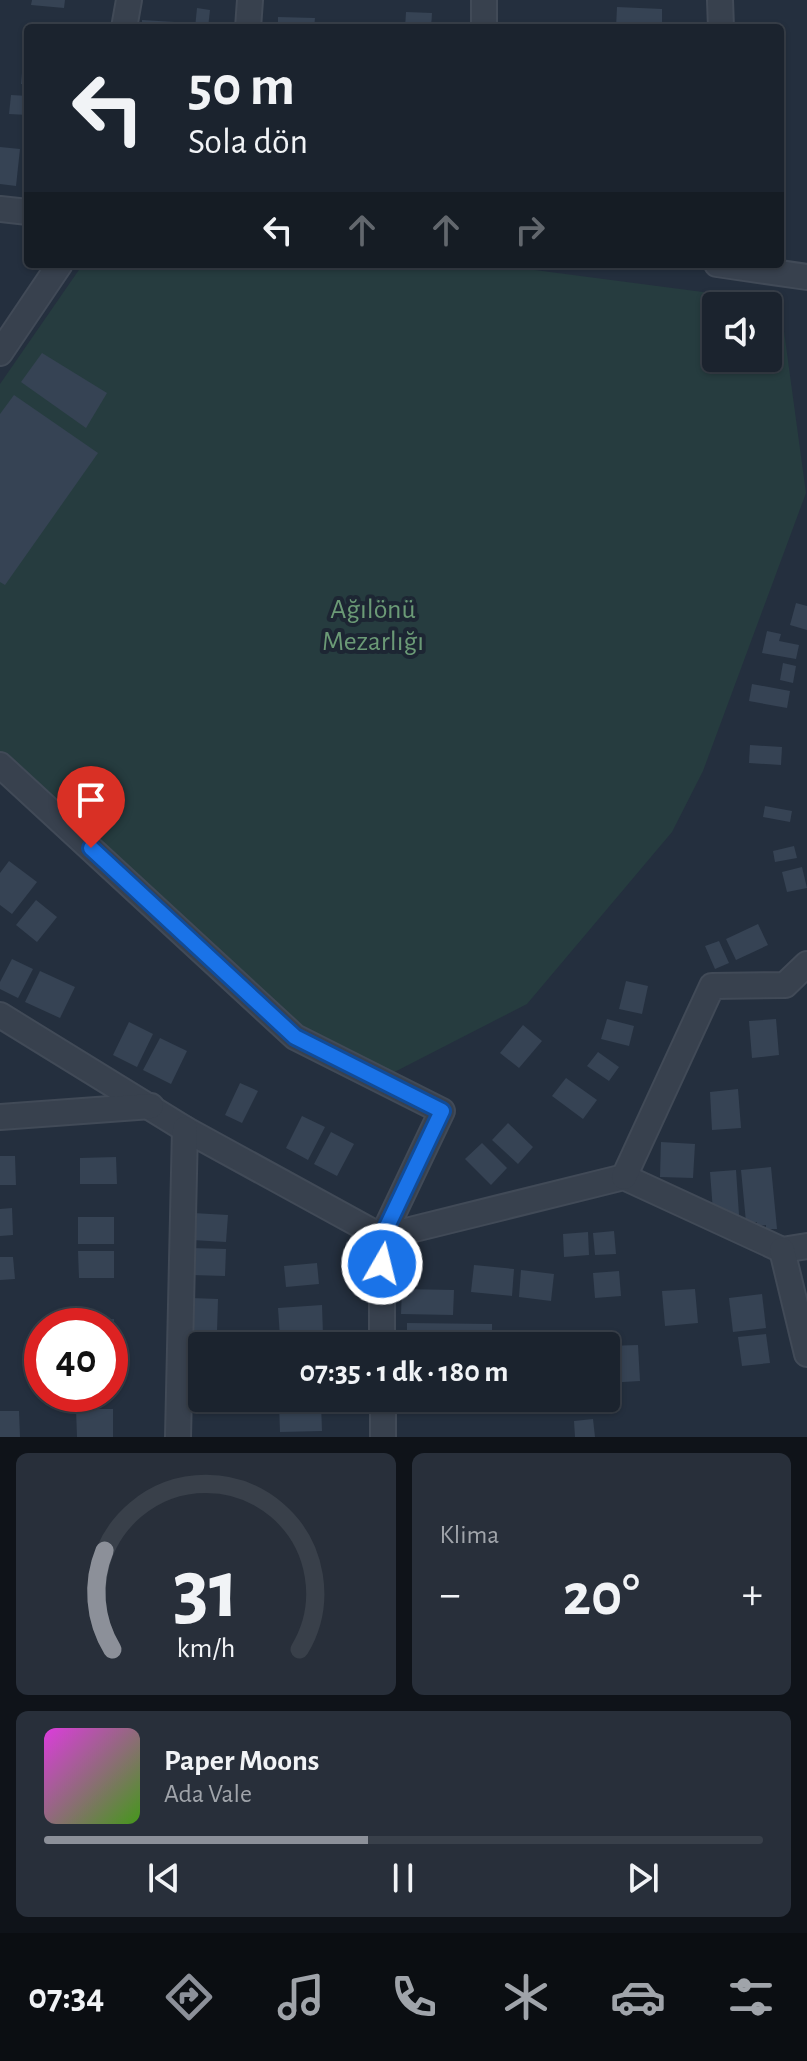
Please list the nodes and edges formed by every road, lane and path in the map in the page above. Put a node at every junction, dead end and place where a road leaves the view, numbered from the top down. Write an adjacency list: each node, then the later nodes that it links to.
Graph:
1 (129, 0): 5 (street)
2 (250, 0): 6 (street)
3 (484, 0): 7 (street)
4 (720, 0): 8 (street)
5 (125, 24)
6 (248, 24)
7 (484, 24)
8 (721, 24)
9 (0, 209): 10 (street)
10 (24, 212)
11 (57, 268): 14 (street)
12 (749, 268): 13 (street)
13 (807, 277)
14 (0, 353)
15 (0, 765): 23 (street)
16 (807, 964): 17 (street)
17 (796, 987): 22 (street)
18 (0, 1015): 19 (street)
19 (151, 1106): 20 (street); 21 (street)
20 (0, 1117)
21 (185, 1129): 23 (street); 29 (street)
22 (624, 1177): 23 (street); 25 (street)
23 (382, 1237): 26 (street)
24 (807, 1246): 25 (street)
25 (782, 1250): 27 (street)
26 (382, 1332)
27 (807, 1354)
28 (383, 1412): 30 (street)
29 (178, 1437)
30 (383, 1437)

